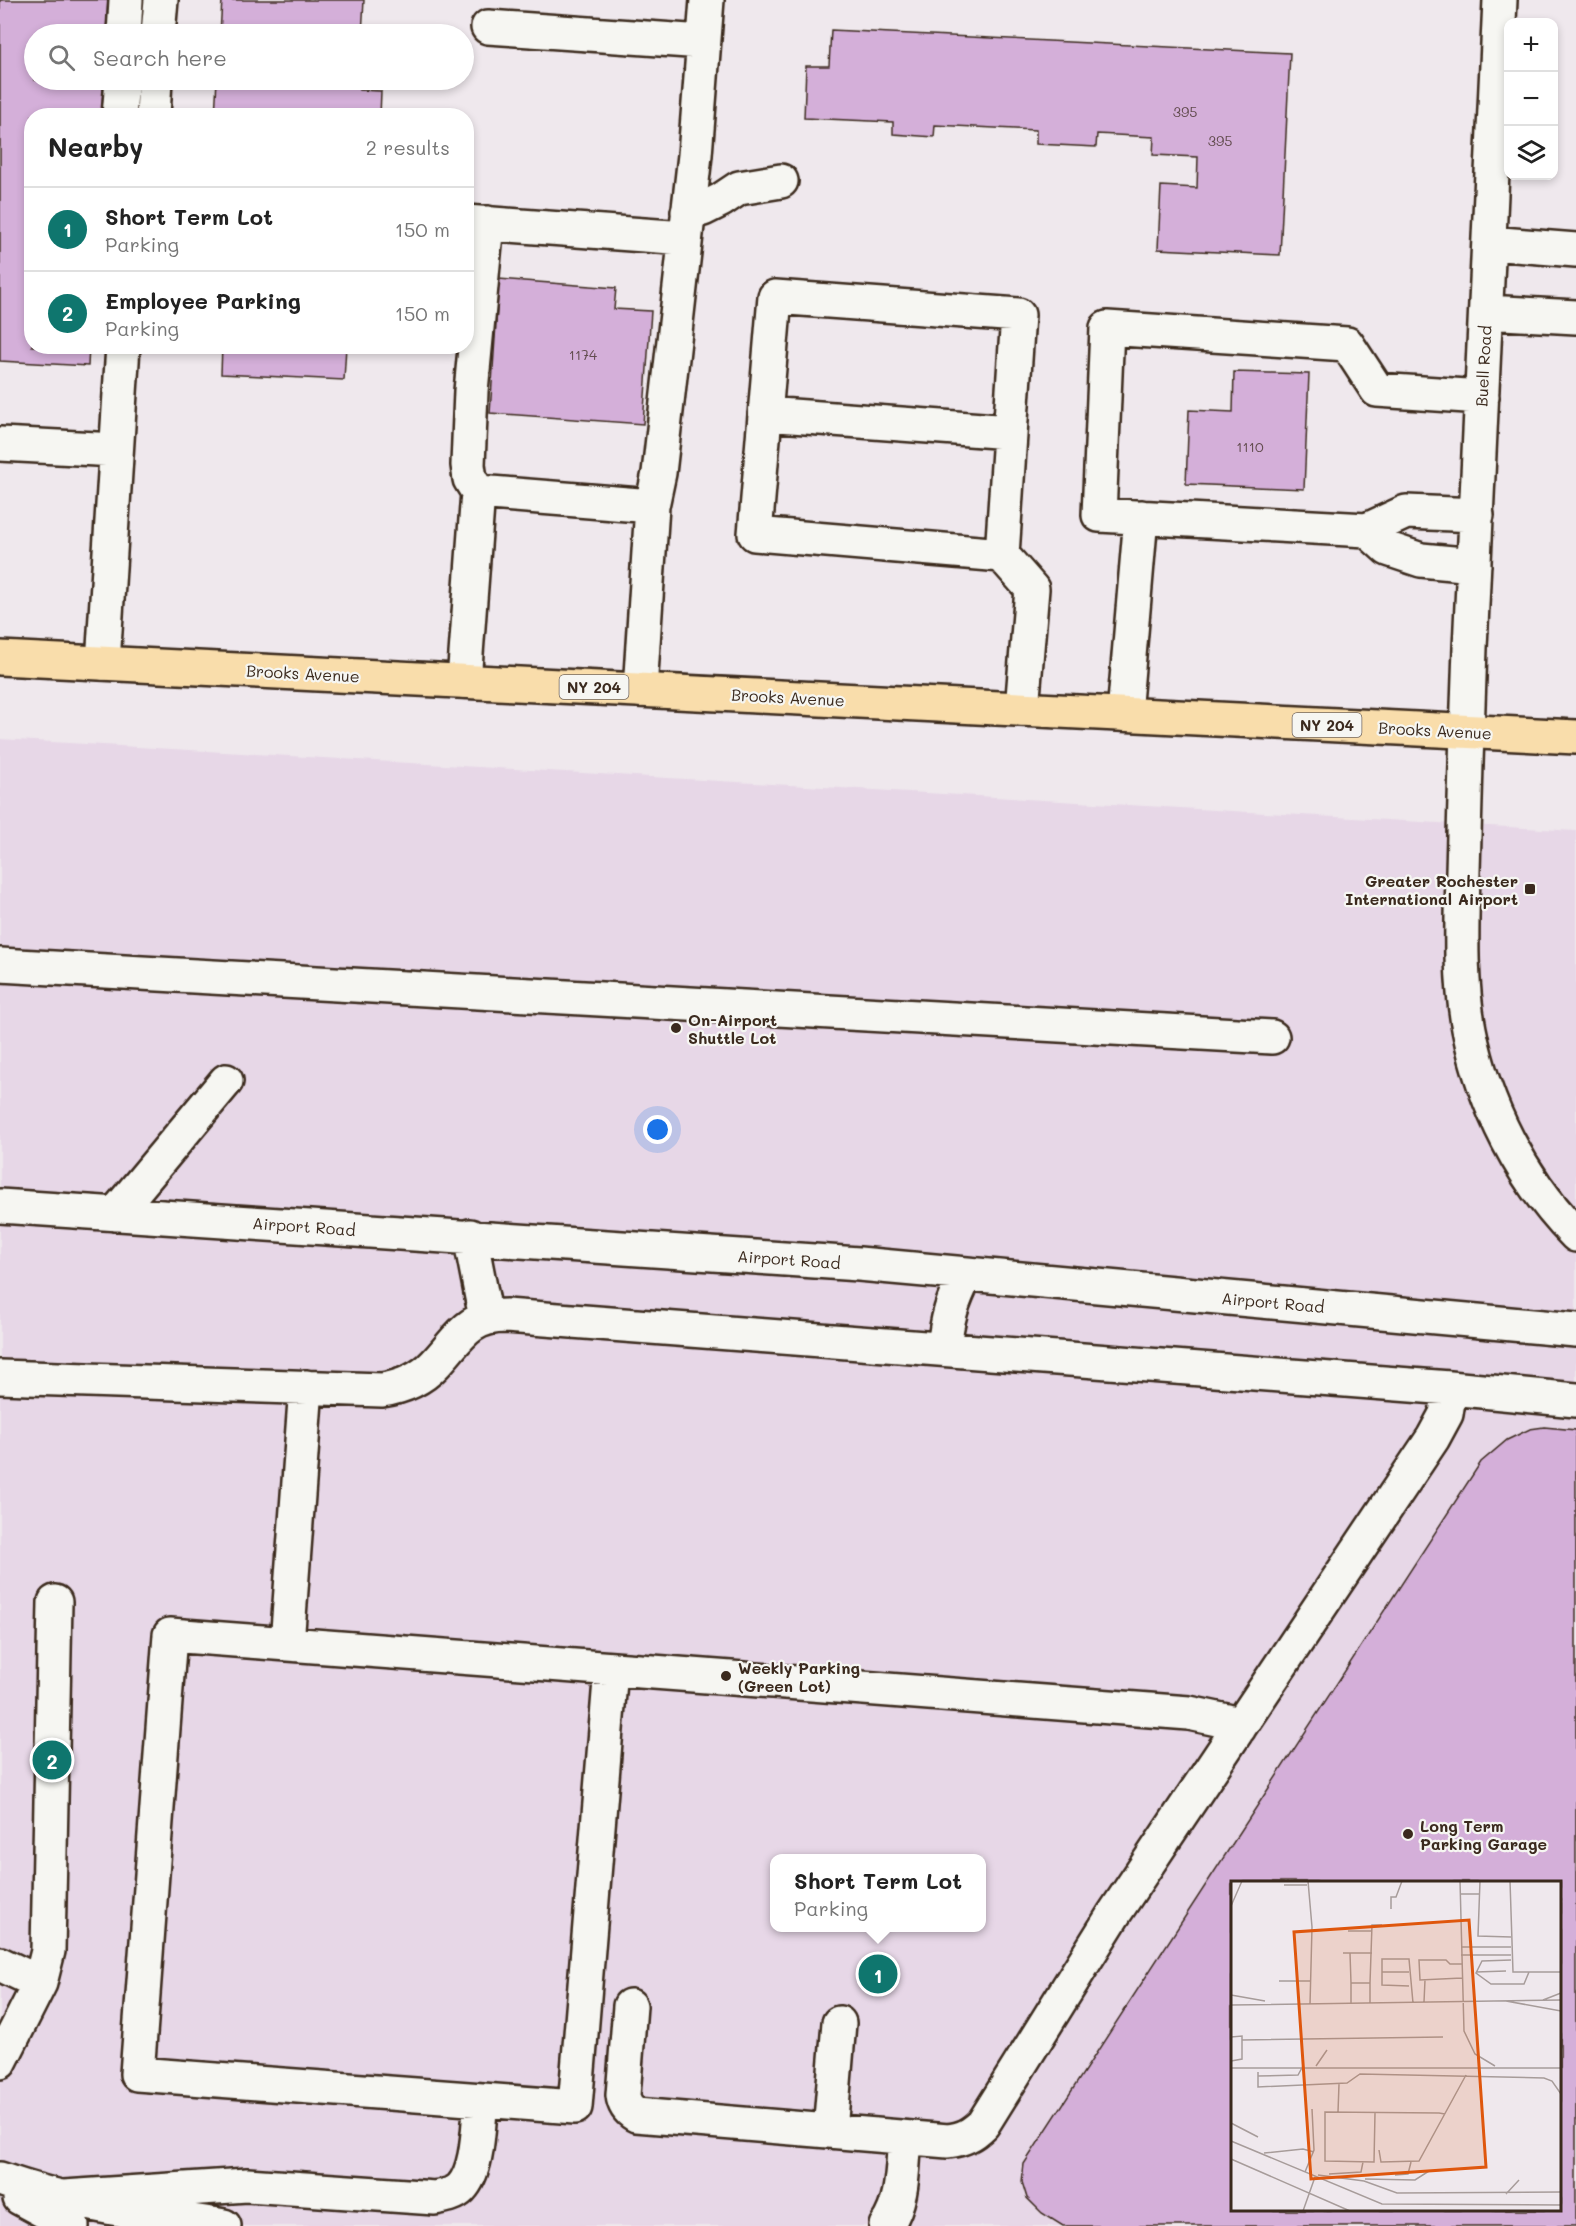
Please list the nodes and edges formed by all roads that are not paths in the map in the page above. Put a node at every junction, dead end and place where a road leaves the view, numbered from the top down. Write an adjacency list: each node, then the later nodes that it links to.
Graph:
1 (126, 0): 5 (street)
2 (161, 0): 6 (street)
3 (707, 0): 8 (street)
4 (1500, 0): 16 (street, Buell Road)
5 (125, 24)
6 (159, 24)
7 (488, 27): 8 (street)
8 (703, 42): 15 (street)
9 (121, 90): 11 (street)
10 (154, 90): 12 (street)
11 (120, 108)
12 (153, 108)
13 (781, 181): 15 (street)
14 (477, 223): 15 (street); 18 (street)
15 (686, 225): 29 (street)
16 (1489, 243): 17 (street); 19 (street, Buell Road)
17 (1576, 250)
18 (474, 307)
19 (1486, 312): 20 (street); 23 (street, Buell Road)
20 (1576, 317)
21 (122, 354): 27 (street)
22 (472, 354): 28 (street)
23 (1482, 397): 30 (street, Buell Road); 31 (street)
24 (765, 414): 25 (street); 25 (street); 33 (street)
25 (1010, 432): 33 (street)
26 (0, 444): 27 (street)
27 (116, 450): 36 (street)
28 (478, 492): 29 (street); 37 (street)
29 (652, 506): 38 (street)
30 (1477, 515): 32 (street); 34 (street, Buell Road)
31 (1141, 517): 32 (street); 40 (street)
32 (1367, 530): 34 (street)
33 (1002, 555): 39 (street)
34 (1474, 565): 41 (street, Buell Road)
35 (0, 658): 36 (main road, Brooks Avenue / NY 204)
36 (103, 663): 37 (main road, Brooks Avenue / NY 204)
37 (464, 681): 38 (main road, Brooks Avenue / NY 204)
38 (640, 690): 39 (main road, Brooks Avenue / NY 204)
39 (1022, 709): 40 (main road, Brooks Avenue / NY 204)
40 (1124, 714): 41 (main road, Brooks Avenue / NY 204)
41 (1466, 732): 42 (main road, Brooks Avenue / NY 204); 48 (street)
42 (1576, 737)
43 (0, 965): 44 (street)
44 (1272, 1037)
45 (226, 1081): 47 (street)
46 (0, 1206): 47 (street, Airport Road)
47 (115, 1214): 49 (street, Airport Road)
48 (1576, 1235)
49 (470, 1236): 50 (street, Airport Road); 51 (street)
50 (966, 1274): 52 (street, Airport Road); 53 (street)
51 (486, 1318): 53 (street); 55 (street)
52 (1576, 1330)
53 (944, 1350): 56 (street)
54 (0, 1377): 55 (street)
55 (306, 1387): 59 (street)
56 (1450, 1388): 57 (street); 61 (street)
57 (1576, 1400)
58 (55, 1602): 63 (street)
59 (286, 1644): 60 (street); 67 (street)
60 (611, 1669): 61 (street); 67 (street)
61 (1239, 1728): 69 (street)
62 (0, 1964): 63 (street)
63 (40, 1983): 66 (street)
64 (630, 2006): 68 (street)
65 (839, 2024): 68 (street)
66 (0, 2062)
67 (481, 2100): 72 (street)
68 (830, 2131): 69 (street)
69 (905, 2138): 74 (street)
70 (0, 2179): 72 (street)
71 (0, 2187): 72 (street)
72 (50, 2214): 73 (street)
73 (224, 2226)
74 (886, 2226)

